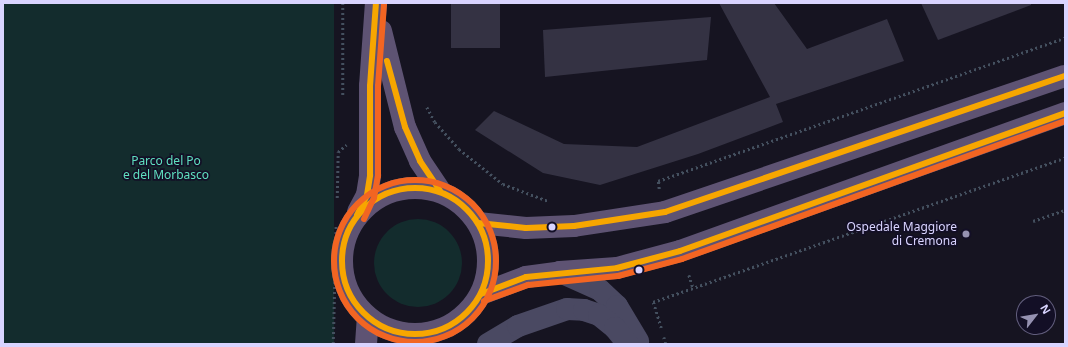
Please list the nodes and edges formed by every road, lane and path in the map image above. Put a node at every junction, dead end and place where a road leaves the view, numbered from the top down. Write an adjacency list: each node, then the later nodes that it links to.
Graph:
1 (343, 3): 5 (path)
2 (376, 7): 11 (main road); 15 (main road)
3 (1065, 38): 12 (path)
4 (1065, 76): 17 (main road)
5 (343, 98)
6 (1065, 113): 18 (main road)
7 (436, 122): 13 (path)
8 (343, 138): 9 (path)
9 (343, 146)
10 (1065, 158): 26 (path)
11 (440, 191): 15 (main road); 17 (main road)
12 (659, 197)
13 (552, 203)
14 (1065, 210): 16 (path)
15 (357, 214): 20 (main road)
16 (1033, 221)
17 (478, 223): 19 (main road)
18 (560, 272): 19 (main road); 25 (lane)
19 (481, 294): 21 (main road)
20 (368, 318): 21 (main road); 22 (main road)
21 (433, 338)
22 (366, 344)
23 (488, 344): 24 (lane)
24 (628, 344)
25 (640, 344)
26 (666, 344)

